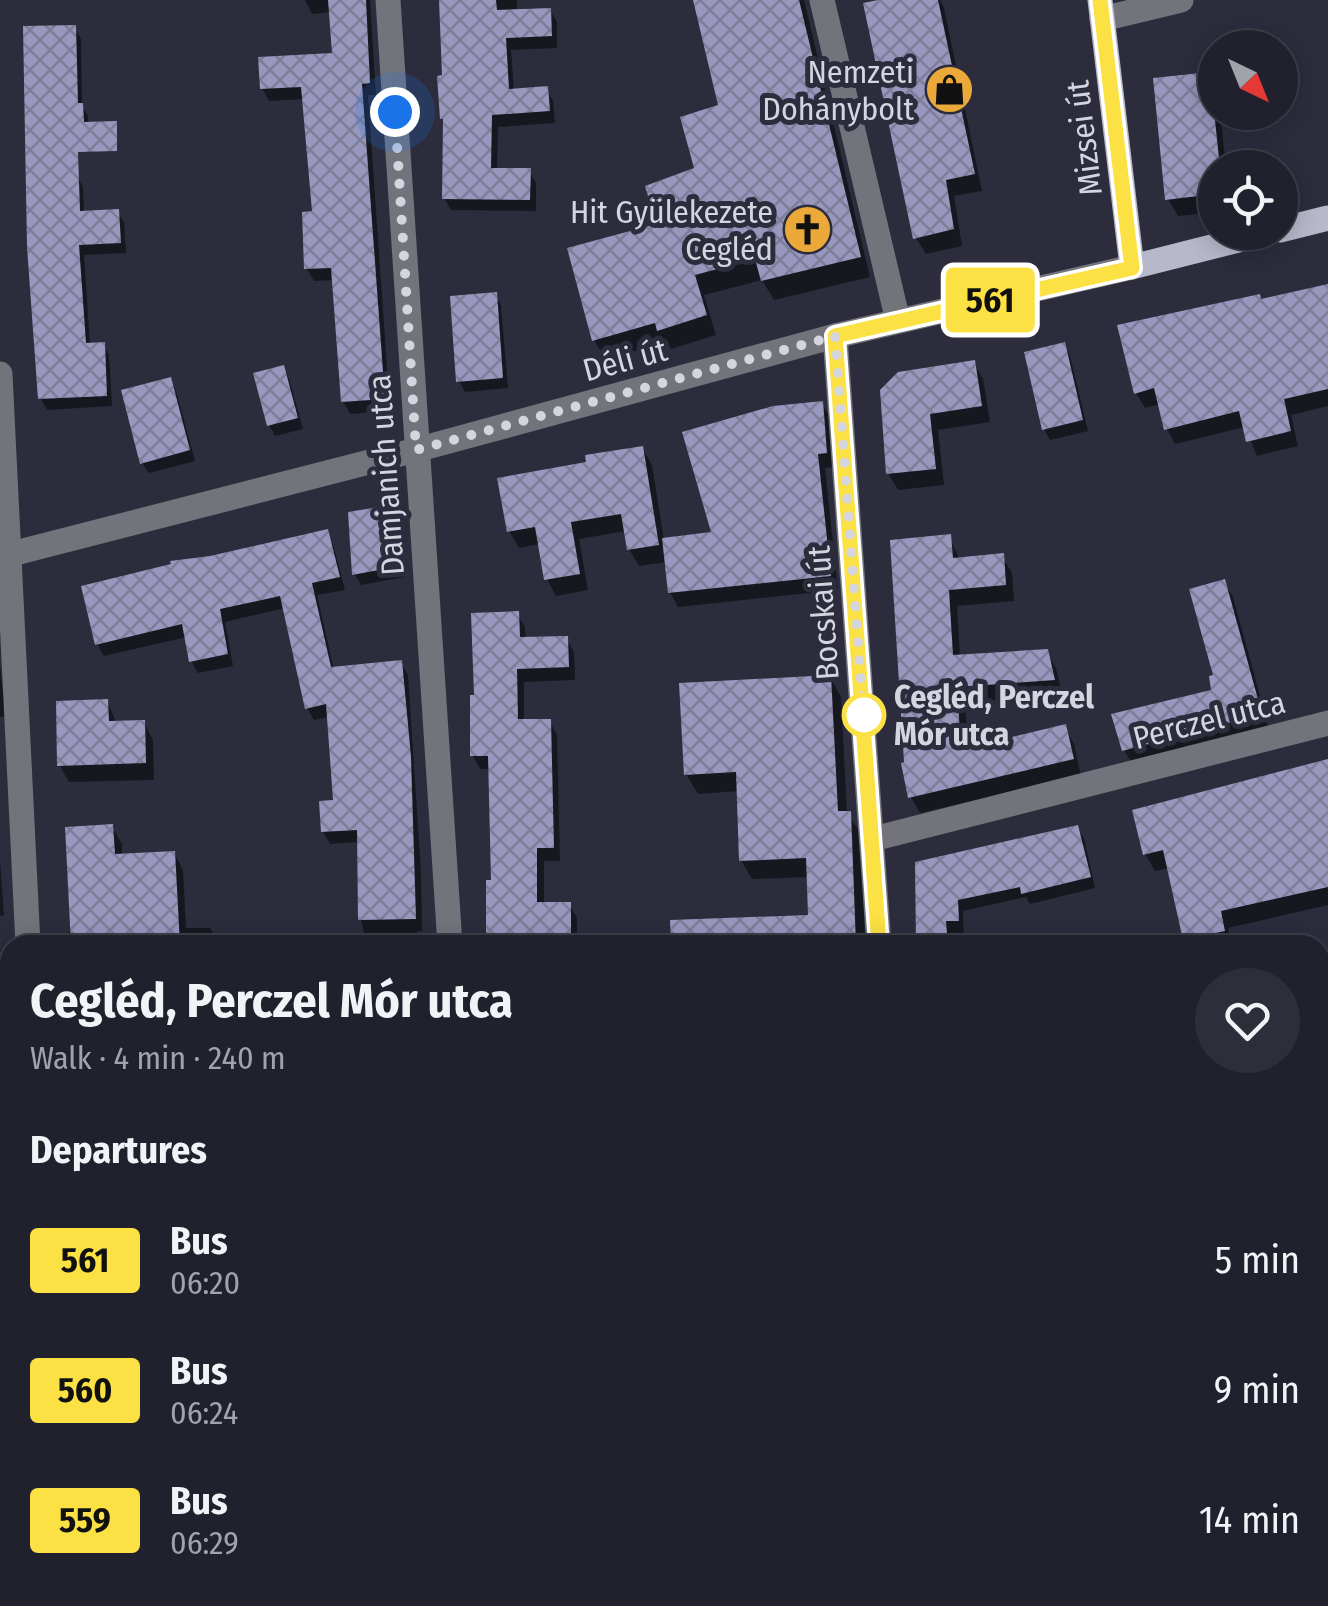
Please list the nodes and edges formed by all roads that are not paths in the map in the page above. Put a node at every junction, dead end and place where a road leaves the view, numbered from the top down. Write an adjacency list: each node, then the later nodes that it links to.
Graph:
1 (388, 0): 12 (street, Damjanich utca)
2 (822, 0): 9 (street)
3 (1181, 0): 4 (street)
4 (1101, 10): 8 (main road, Mizsei út)
5 (1328, 218): 6 (main road)
6 (1298, 226)
7 (1201, 250): 8 (main road, Déli út)
8 (1132, 268): 9 (street, Déli út)
9 (898, 321): 10 (street, Déli út)
10 (835, 336): 12 (street, Déli út); 15 (street, Bocskai út)
11 (0, 374): 13 (street)
12 (416, 450): 13 (street, Déli út); 17 (street, Damjanich utca)
13 (5, 555): 16 (street)
14 (1328, 723): 15 (street, Perczel utca)
15 (873, 839): 18 (street, Bocskai út)
16 (27, 935)
17 (449, 935)
18 (879, 935)

